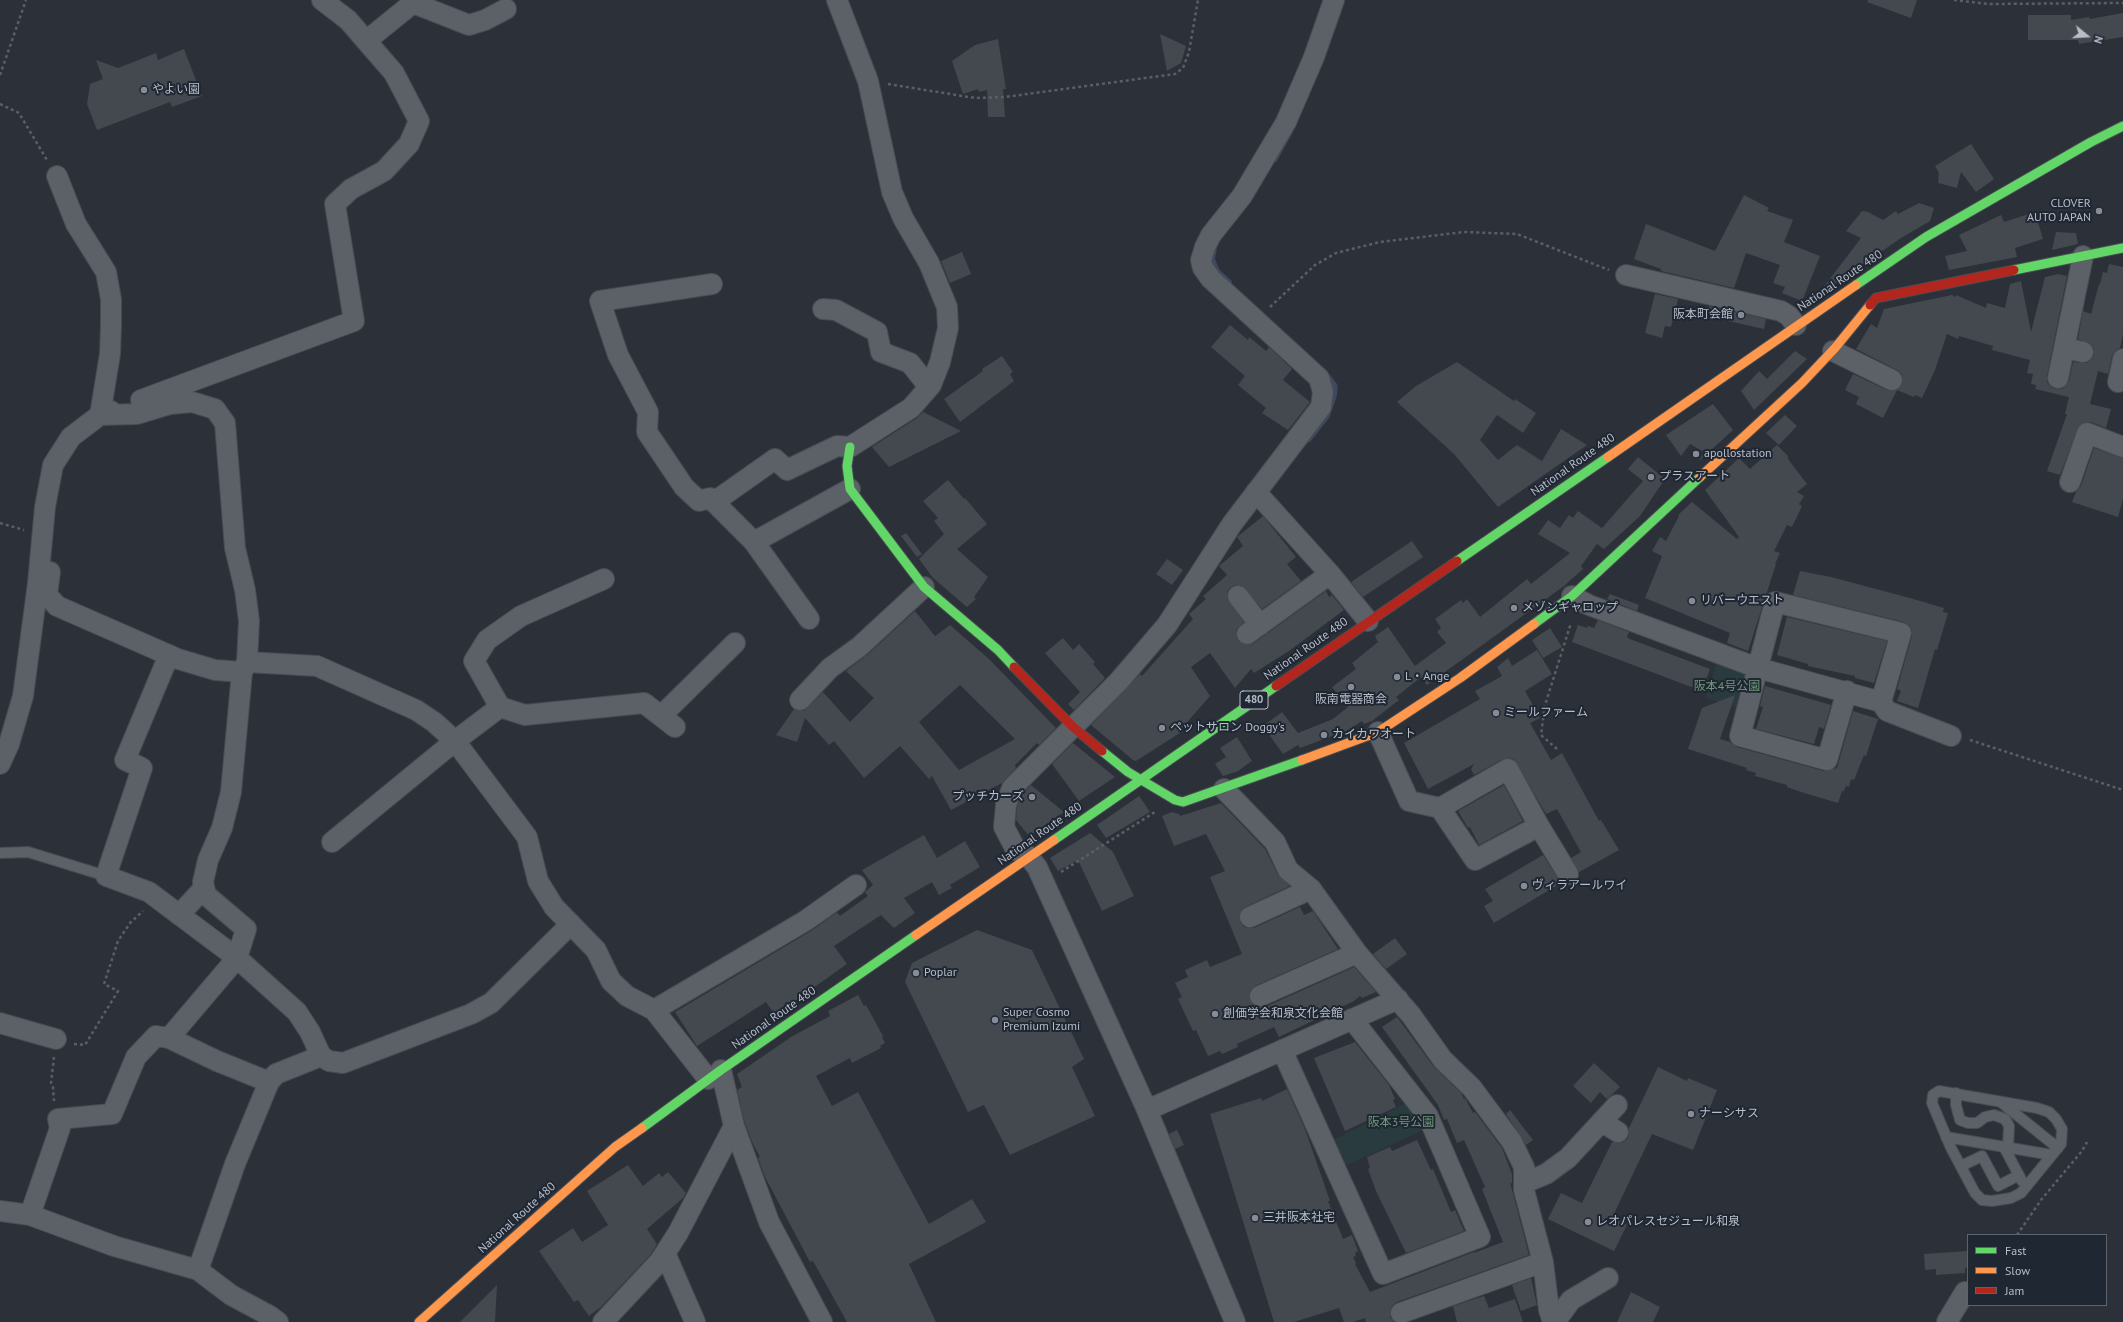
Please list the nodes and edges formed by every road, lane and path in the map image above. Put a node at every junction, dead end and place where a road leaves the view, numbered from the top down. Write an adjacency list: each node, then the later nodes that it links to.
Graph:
1 (26, 0): 10 (path)
2 (322, 0): 9 (street)
3 (837, 0): 11 (street)
4 (1198, 0): 11 (path)
5 (1334, 0): 35 (street)
6 (1954, 0): 7 (path)
7 (2123, 3)
8 (506, 9): 9 (street)
9 (366, 41): 30 (street)
10 (0, 75)
11 (868, 81): 29 (street)
12 (0, 104): 14 (path)
13 (2123, 126): 18 (main road, National Route 480 / 480)
14 (57, 176): 30 (street)
15 (2123, 248): 16 (main road)
16 (2083, 256): 20 (main road); 26 (street)
17 (1626, 275): 22 (path); 23 (street)
18 (1862, 281): 20 (street); 23 (main road, National Route 480 / 480)
19 (712, 284): 36 (street)
20 (1876, 298): 24 (main road)
21 (823, 309): 29 (street)
22 (1265, 311)
23 (1796, 325): 45 (main road, National Route 480 / 480)
24 (1833, 351): 27 (street); 43 (main road)
25 (2123, 359): 28 (street)
26 (2058, 378)
27 (1892, 380)
28 (2118, 382)
29 (929, 388): 31 (street)
30 (100, 415): 37 (street); 48 (street)
31 (850, 447): 34 (main road); 36 (street)
32 (2123, 448): 33 (street)
33 (2070, 482)
34 (850, 488): 38 (street); 41 (main road)
35 (1256, 492): 39 (street); 54 (street)
36 (714, 502): 38 (street)
37 (43, 535): 47 (street); 59 (street)
38 (754, 542): 44 (street)
39 (1330, 574): 42 (street); 45 (street)
40 (604, 579): 53 (street)
41 (924, 587): 51 (street); 54 (main road)
42 (1238, 596)
43 (1572, 596): 49 (street); 55 (main road); 58 (path)
44 (809, 619)
45 (1368, 622): 60 (main road, National Route 480 / 480)
46 (736, 643): 53 (street)
47 (168, 655): 48 (street); 70 (street)
48 (244, 667): 57 (street); 73 (street)
49 (1758, 668): 50 (street); 50 (street); 52 (street)
50 (1847, 691): 52 (street)
51 (800, 700)
52 (1881, 702): 56 (street)
53 (500, 707): 57 (street)
54 (1072, 726): 60 (main road); 68 (street)
55 (1378, 732): 61 (main road); 64 (street)
56 (1951, 736): 62 (path)
57 (455, 741): 66 (street); 78 (street)
58 (1557, 749)
59 (0, 764)
60 (1141, 779): 63 (main road); 68 (main road, National Route 480 / 480)
61 (1224, 789): 63 (main road); 74 (street)
62 (2123, 790)
63 (1175, 800): 71 (path)
64 (1440, 808): 65 (street); 65 (street)
65 (1539, 826): 69 (street)
66 (332, 842)
67 (0, 853): 70 (lane)
68 (1028, 856): 71 (street); 90 (main road, National Route 480 / 480)
69 (1568, 874)
70 (106, 876): 75 (street)
71 (1044, 883): 95 (street)
72 (856, 885): 83 (street)
73 (204, 888): 76 (street); 80 (street)
74 (1311, 889): 77 (street); 79 (street)
75 (157, 899): 76 (street); 87 (path)
76 (179, 915): 80 (street)
77 (1250, 917)
78 (571, 924): 83 (street); 89 (street)
79 (1357, 953): 81 (street); 82 (street)
80 (237, 958): 86 (street); 89 (street)
81 (1260, 996)
82 (1398, 999): 84 (street); 104 (street)
83 (654, 1010): 90 (street)
84 (1352, 1019): 88 (street); 88 (street)
85 (0, 1023): 87 (street)
86 (169, 1038): 91 (street); 96 (street)
87 (56, 1039): 96 (path)
88 (1282, 1050): 95 (street)
89 (321, 1056): 91 (street)
90 (714, 1074): 97 (street); 116 (main road, National Route 480 / 480)
91 (269, 1082): 111 (street)
92 (1956, 1093): 93 (lane); 98 (lane); 100 (lane)
93 (2000, 1101): 101 (lane); 101 (lane)
94 (1618, 1105): 104 (street)
95 (1147, 1110): 120 (street)
96 (58, 1119): 107 (street)
97 (734, 1126): 109 (street); 119 (street)
98 (1946, 1137): 100 (lane); 102 (lane)
99 (2087, 1142): 108 (path)
100 (2006, 1147): 101 (lane); 103 (lane)
101 (2055, 1152): 105 (lane)
102 (1961, 1166): 103 (lane); 105 (lane)
103 (2019, 1175): 105 (lane)
104 (1524, 1183): 110 (street)
105 (2025, 1188)
106 (0, 1211): 107 (street)
107 (30, 1215): 111 (street)
108 (2018, 1234)
109 (665, 1253): 117 (street); 118 (street)
110 (1544, 1262): 114 (street); 121 (street)
111 (198, 1270): 115 (street)
112 (1608, 1278): 121 (street)
113 (1964, 1292): 122 (street)
114 (1401, 1313)
115 (278, 1322)
116 (419, 1322)
117 (604, 1322)
118 (695, 1322)
119 (822, 1322)
120 (1235, 1322)
121 (1554, 1322)
122 (1947, 1322)

